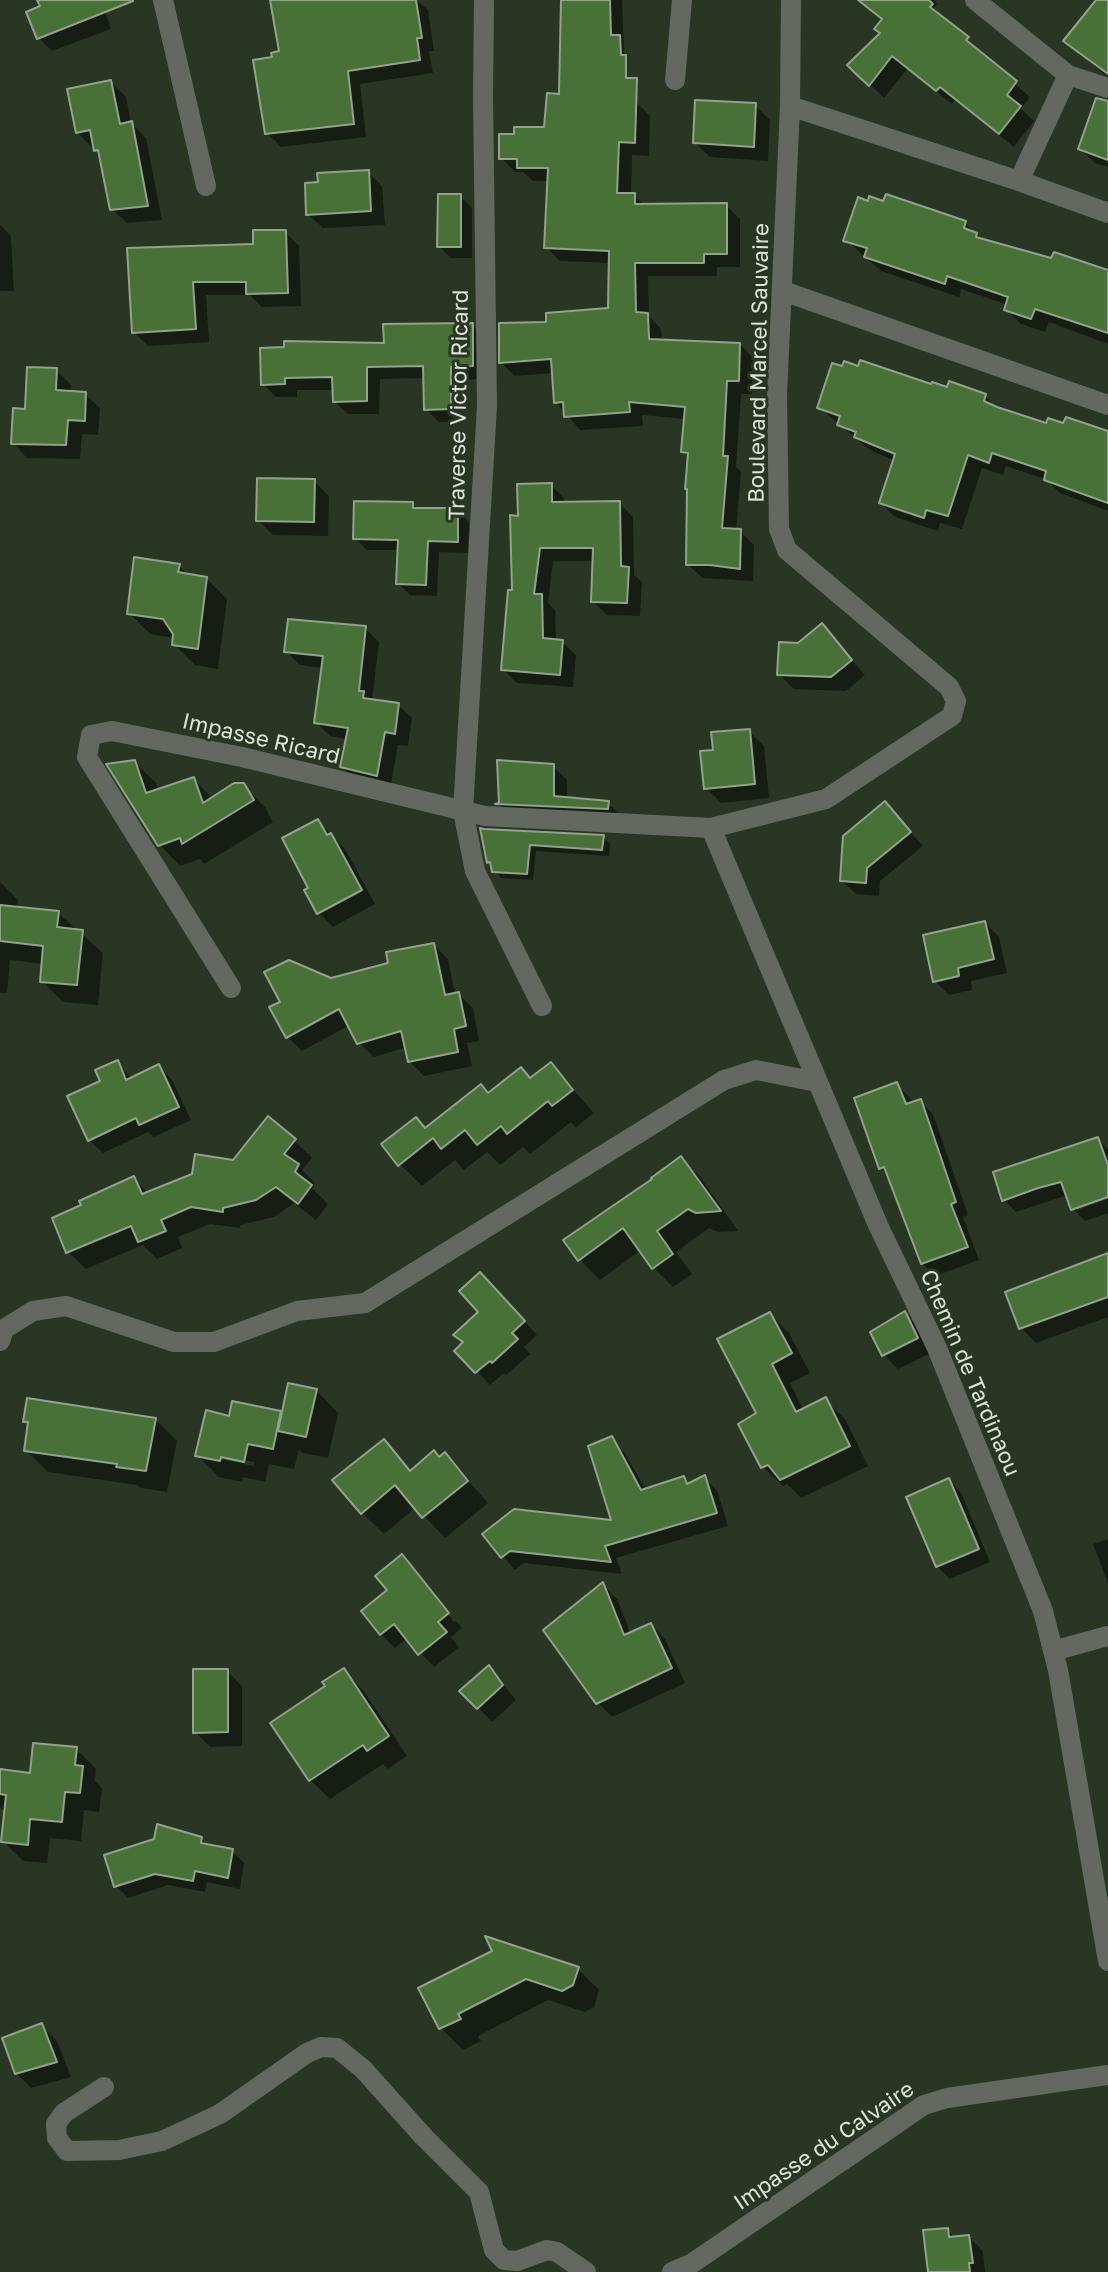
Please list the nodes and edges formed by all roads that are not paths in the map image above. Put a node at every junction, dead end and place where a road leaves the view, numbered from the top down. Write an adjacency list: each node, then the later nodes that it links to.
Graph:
1 (163, 0): 11 (street)
2 (484, 0): 15 (street, Traverse Victor Ricard)
3 (682, 0): 7 (street)
4 (791, 0): 9 (street, Boulevard Marcel Sauvaire)
5 (975, 0): 6 (street)
6 (1068, 75): 8 (street); 10 (street)
7 (675, 80)
8 (1108, 88)
9 (790, 106): 10 (street); 13 (street, Boulevard Marcel Sauvaire)
10 (1019, 181): 12 (street)
11 (206, 186)
12 (1108, 213)
13 (783, 291): 14 (street); 16 (street, Boulevard Marcel Sauvaire)
14 (1108, 405)
15 (463, 811): 16 (street, Impasse Ricard); 17 (street, Impasse Ricard); 18 (street, Traverse Victor Ricard)
16 (711, 828): 19 (street, Chemin de Tardinaou)
17 (231, 988)
18 (542, 1006)
19 (817, 1082): 20 (street); 22 (street, Chemin de Tardinaou)
20 (0, 1341)
21 (1108, 1636): 22 (street)
22 (1053, 1651): 23 (street, Chemin de Tardinaou)
23 (1108, 1961)
24 (1108, 2075): 27 (street, Impasse du Calvaire)
25 (104, 2087): 26 (street)
26 (586, 2272)
27 (672, 2272)

